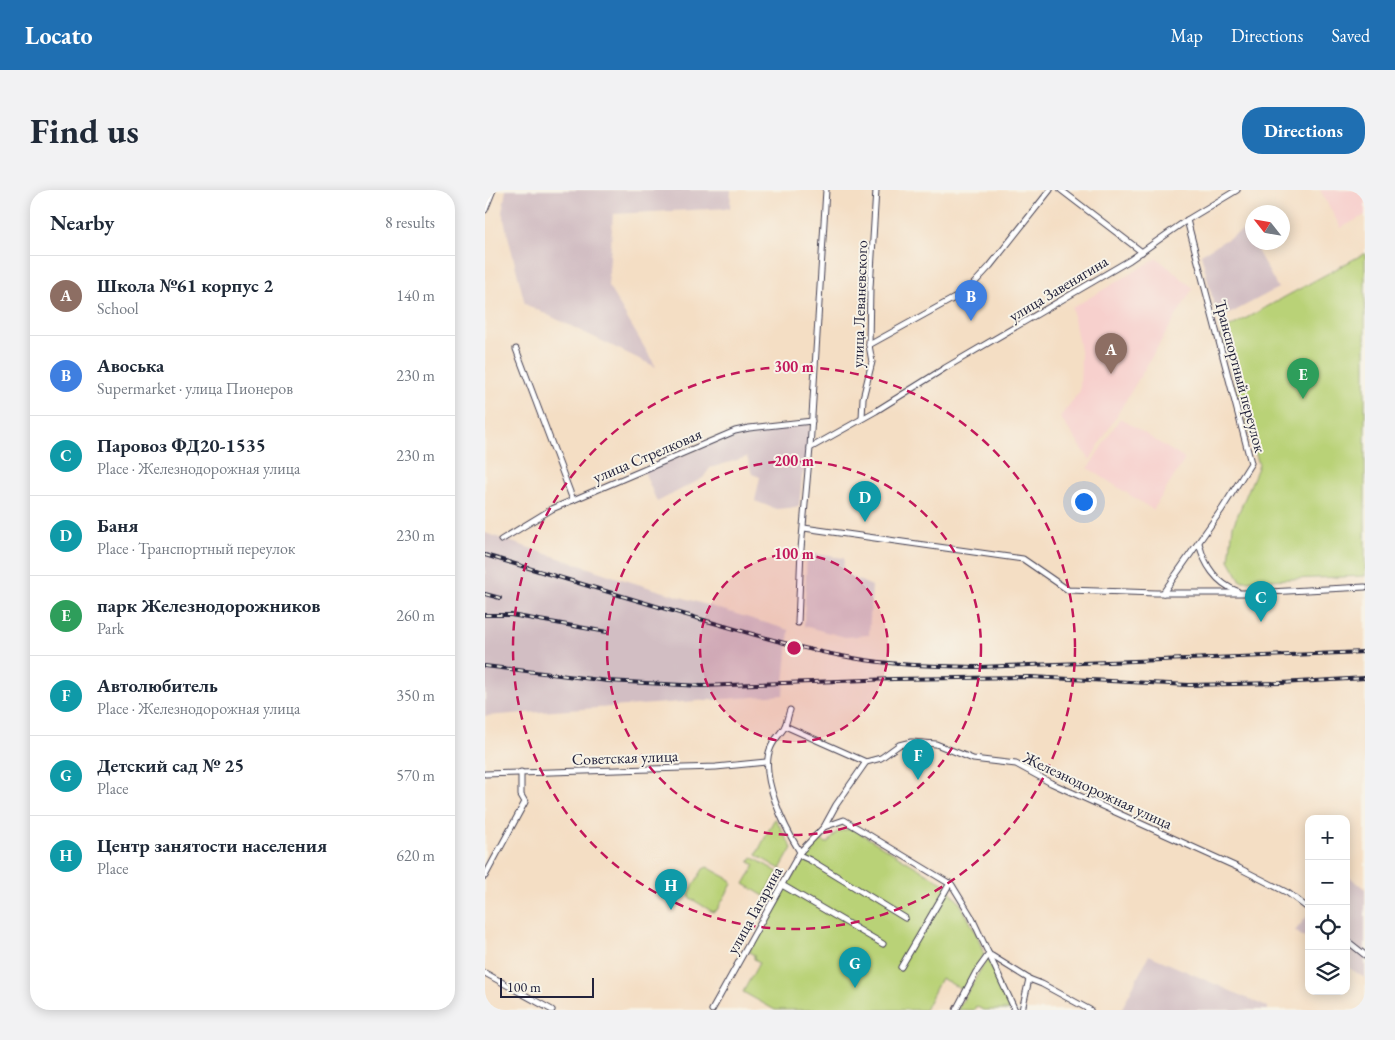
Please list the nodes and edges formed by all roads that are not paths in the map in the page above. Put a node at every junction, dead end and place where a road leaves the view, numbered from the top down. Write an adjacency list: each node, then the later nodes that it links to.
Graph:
1 (493, 190): 7 (street)
2 (826, 190): 13 (street)
3 (876, 190): 10 (street, улица Леваневского)
4 (1050, 190): 10 (street)
5 (1061, 190): 9 (street)
6 (1237, 190): 8 (street, улица Завенягина)
7 (485, 210)
8 (1187, 220): 9 (street, улица Завенягина); 18 (street, Транспортный переулок)
9 (1142, 252): 12 (street, улица Завенягина)
10 (869, 345): 12 (street, улица Леваневского)
11 (516, 348): 15 (street)
12 (863, 418): 14 (street, улица Завенягина)
13 (812, 421): 14 (street); 15 (street, улица Стрелковая)
14 (810, 448): 16 (street)
15 (573, 500): 17 (street, улица Стрелковая)
16 (803, 528): 20 (street); 22 (street)
17 (501, 540)
18 (1199, 543): 20 (street, Транспортный переулок); 21 (street)
19 (1365, 587): 21 (street)
20 (1163, 593): 21 (street)
21 (1240, 593)
22 (798, 623)
23 (790, 710): 24 (street)
24 (785, 726): 25 (street); 26 (street)
25 (766, 762): 27 (street, Советская улица); 30 (street)
26 (866, 762): 29 (street, улица Гагарина); 34 (street, Железнодорожная улица)
27 (521, 772): 28 (street, Советская улица); 31 (street)
28 (485, 774)
29 (824, 827): 30 (street, улица Гагарина); 32 (street)
30 (800, 853): 33 (street, улица Гагарина); 35 (street)
31 (486, 873)
32 (950, 883): 38 (street); 40 (street)
33 (782, 885): 37 (street); 44 (street, улица Гагарина)
34 (1305, 907)
35 (905, 918)
36 (1350, 943): 39 (street)
37 (883, 944)
38 (989, 954): 42 (street); 45 (street); 46 (street)
39 (1365, 955)
40 (901, 967)
41 (485, 973): 43 (street)
42 (1029, 979): 47 (street); 48 (street)
43 (552, 1010)
44 (712, 1010)
45 (956, 1010)
46 (1015, 1010)
47 (1022, 1010)
48 (1090, 1010)

